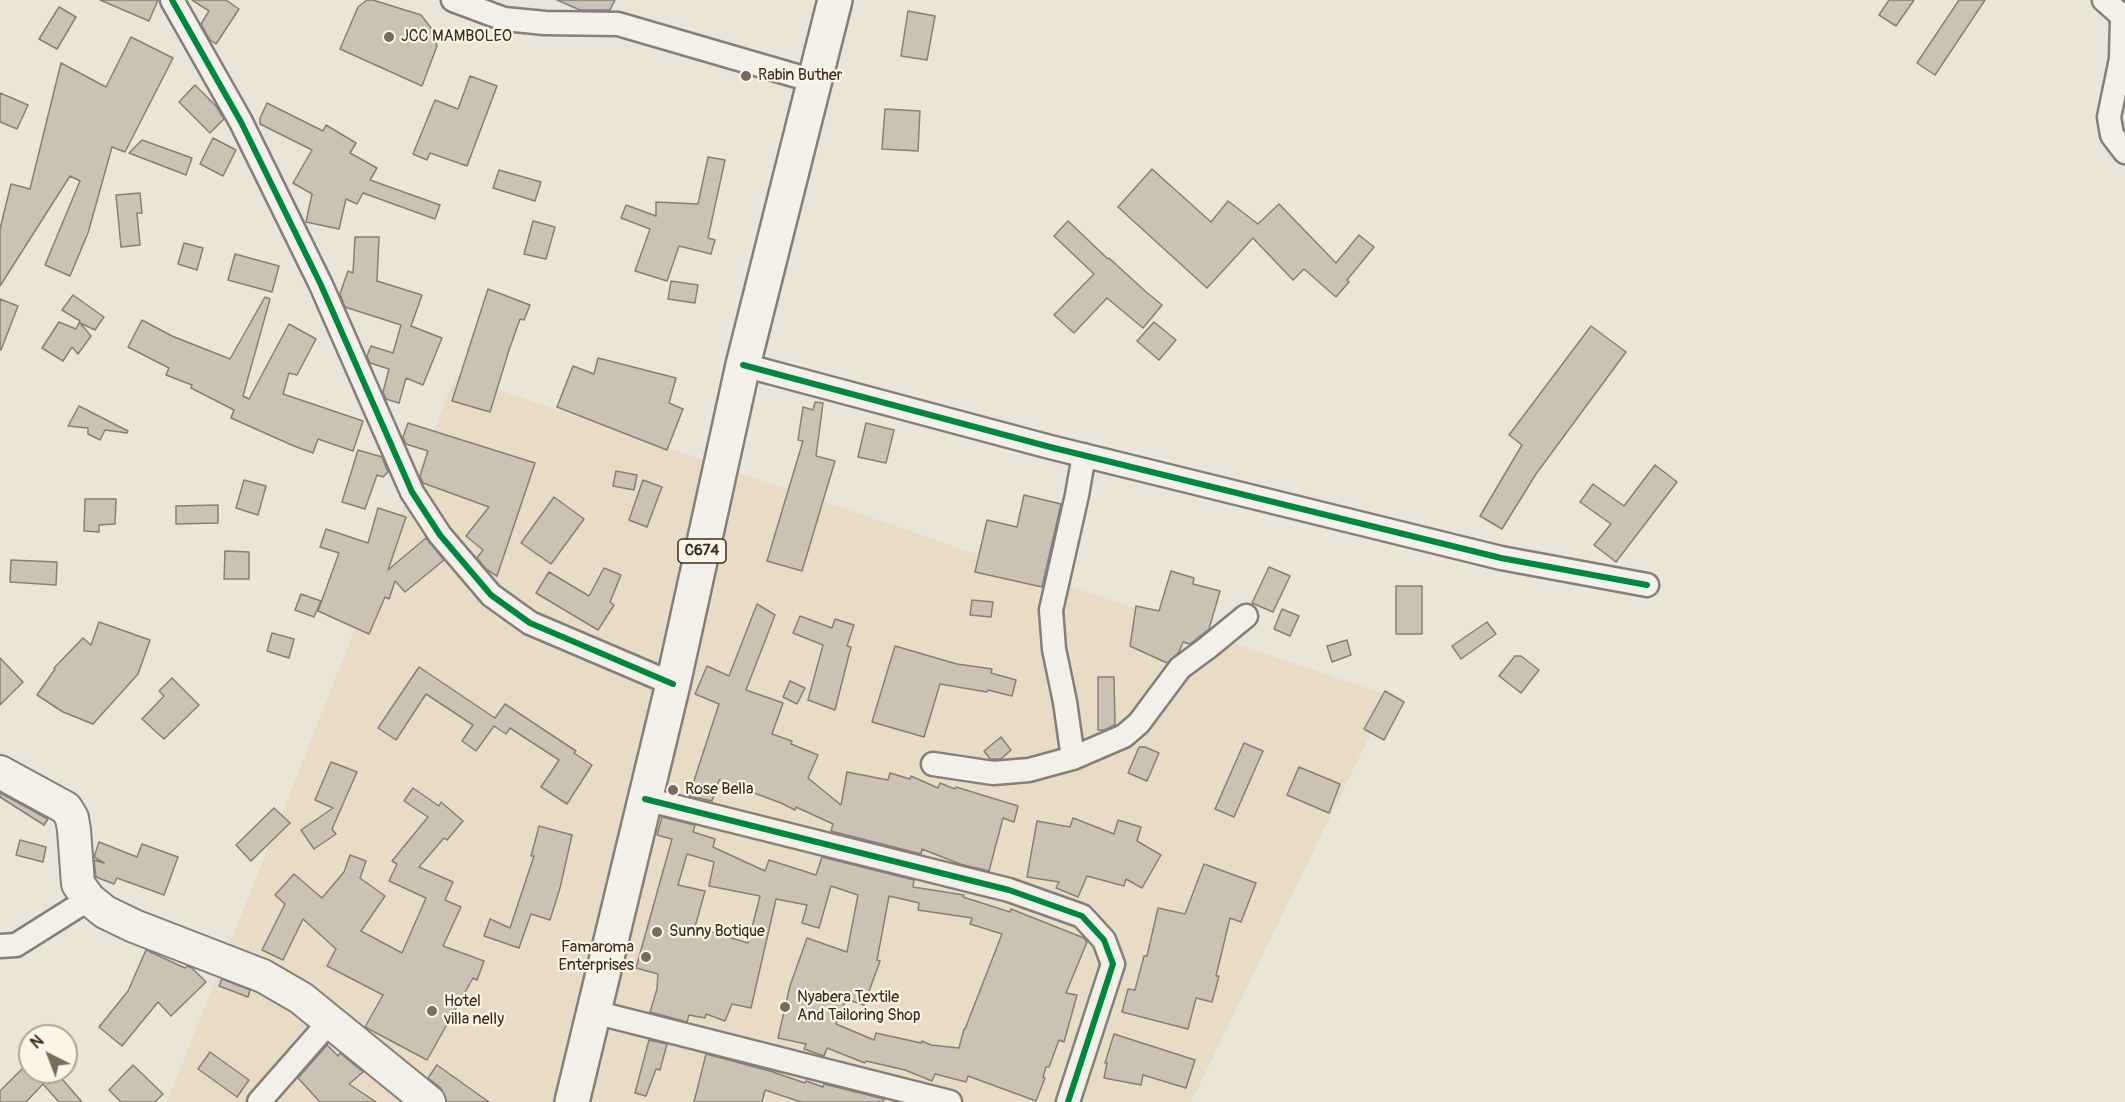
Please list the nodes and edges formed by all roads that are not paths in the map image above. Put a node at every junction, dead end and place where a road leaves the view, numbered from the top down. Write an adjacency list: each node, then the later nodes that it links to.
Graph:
1 (172, 0): 12 (street)
2 (453, 0): 6 (street)
3 (835, 0): 6 (main road, C674)
4 (2104, 0): 5 (street)
5 (2124, 15): 7 (street)
6 (814, 81): 8 (main road, C674)
7 (2125, 152)
8 (743, 364): 9 (street); 12 (main road, C674)
9 (1084, 455): 10 (street); 13 (street)
10 (1647, 585)
11 (1246, 616): 13 (street)
12 (673, 684): 16 (main road, C674)
13 (1073, 758): 14 (street)
14 (933, 764)
15 (0, 772): 17 (street)
16 (645, 799): 19 (main road, C674); 25 (street)
17 (89, 899): 18 (street); 20 (street)
18 (0, 946)
19 (594, 1012): 23 (main road, C674); 24 (street)
20 (331, 1020): 21 (street); 22 (street)
21 (259, 1102)
22 (429, 1102)
23 (572, 1102)
24 (950, 1102)
25 (1068, 1102)

